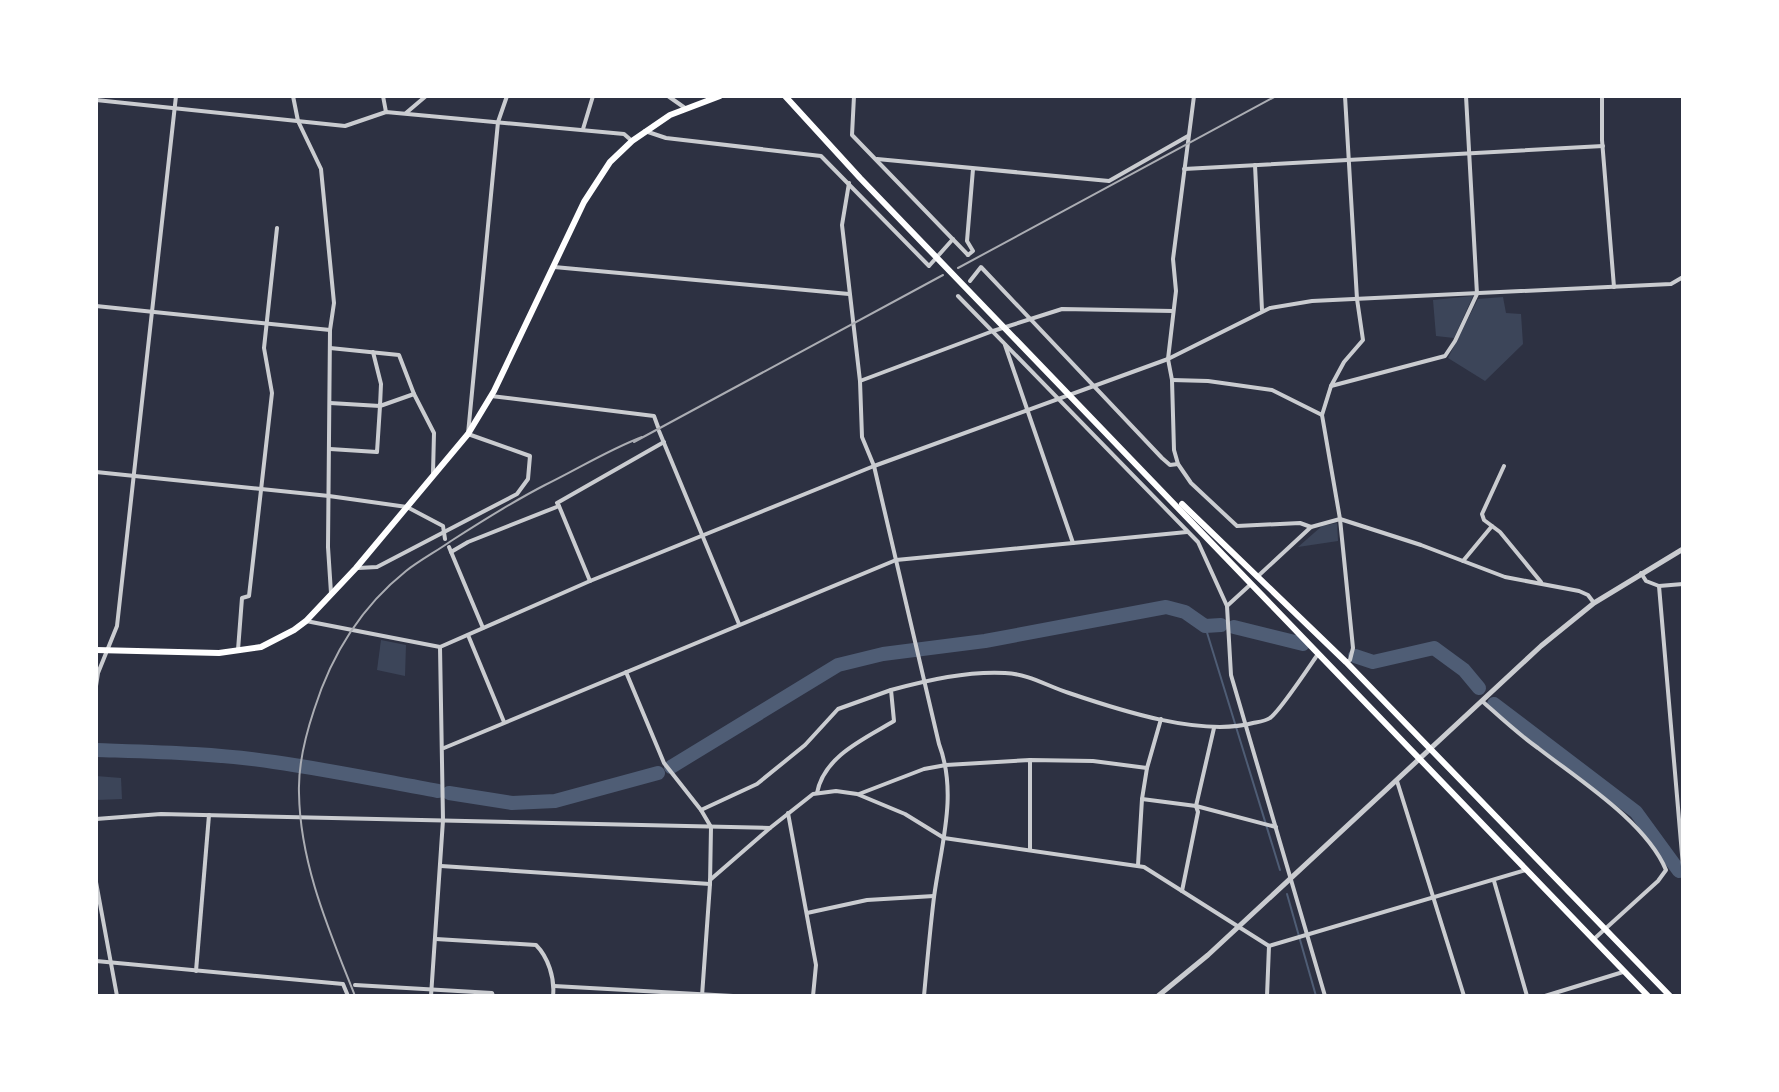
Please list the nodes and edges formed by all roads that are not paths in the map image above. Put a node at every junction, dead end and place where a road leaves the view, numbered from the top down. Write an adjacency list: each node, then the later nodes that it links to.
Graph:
1 (176, 96): 16 (street)
2 (293, 96): 20 (street)
3 (383, 96): 18 (street)
4 (426, 96): 19 (street)
5 (507, 96): 21 (street)
6 (593, 96): 22 (street)
7 (668, 96): 17 (street)
8 (720, 96): 17 (main road)
9 (785, 96): 93 (main road)
10 (854, 96): 28 (street)
11 (1194, 96): 24 (street)
12 (1345, 96): 29 (street)
13 (1466, 96): 27 (street)
14 (1602, 96): 26 (street)
15 (96, 100): 16 (street)
16 (175, 108): 20 (street); 46 (street)
17 (685, 108): 23 (main road)
18 (386, 112): 19 (street); 20 (street)
19 (406, 113): 21 (street)
20 (298, 121): 50 (street)
21 (498, 122): 22 (street); 67 (street)
22 (583, 129): 25 (street)
23 (645, 131): 25 (main road); 33 (street)
24 (1188, 136): 31 (street); 32 (street)
25 (632, 141): 36 (main road)
26 (1603, 146): 27 (street); 39 (street)
27 (1469, 154): 29 (street); 41 (street)
28 (877, 159): 31 (street); 35 (street)
29 (1350, 160): 30 (street); 43 (street)
30 (1255, 165): 32 (street); 47 (street)
31 (973, 168): 35 (street)
32 (1184, 169): 45 (street)
33 (849, 183): 35 (street); 40 (street)
34 (277, 228): 49 (street)
35 (953, 239)
36 (554, 267): 40 (street); 61 (main road)
37 (1683, 277): 39 (street)
38 (970, 281): 48 (street)
39 (1614, 287): 41 (street)
40 (849, 294): 57 (street)
41 (1477, 294): 43 (street); 59 (street)
42 (958, 296): 51 (street)
43 (1357, 299): 47 (street); 59 (street)
44 (96, 306): 46 (street)
45 (1174, 311): 48 (street); 55 (street)
46 (153, 312): 49 (street); 75 (street)
47 (1261, 312): 55 (street)
48 (1028, 319): 51 (street); 58 (street)
49 (267, 324): 50 (street); 76 (street)
50 (330, 330): 53 (street)
51 (993, 331): 52 (street); 57 (street)
52 (1004, 343): 62 (street); 65 (street)
53 (330, 348): 54 (street); 63 (street)
54 (373, 352): 60 (street); 64 (street)
55 (1168, 359): 56 (street); 58 (street)
56 (1172, 380): 66 (street); 70 (street)
57 (860, 381): 71 (street)
58 (1091, 386): 62 (street); 70 (street)
59 (1331, 386): 66 (street)
60 (414, 394): 64 (street); 74 (street)
61 (491, 396): 67 (main road); 68 (street)
62 (1057, 397): 65 (street); 84 (street)
63 (330, 403): 64 (street); 69 (street)
64 (380, 406): 69 (street)
65 (1027, 409): 71 (street); 87 (street)
66 (1322, 415): 80 (street)
67 (468, 434): 74 (main road); 83 (street)
68 (664, 442): 78 (street); 85 (street)
69 (330, 449): 77 (street)
70 (1178, 464): 82 (street)
71 (874, 466): 85 (street); 89 (street)
72 (1504, 466): 81 (street)
73 (96, 472): 75 (street)
74 (433, 473): 79 (main road)
75 (133, 476): 76 (street); 107 (street)
76 (262, 489): 77 (street); 108 (street)
77 (329, 496): 79 (street); 98 (street)
78 (559, 506): 94 (street); 103 (street)
79 (407, 507): 83 (street); 91 (main road)
80 (1340, 519): 82 (street); 90 (street); 110 (street)
81 (1492, 526): 90 (street); 95 (street)
82 (1311, 527): 93 (street)
83 (445, 531): 86 (street); 91 (street)
84 (1187, 532): 87 (street); 100 (street)
85 (702, 536): 94 (street); 102 (street)
86 (445, 539)
87 (1073, 543): 89 (street)
88 (1683, 549): 92 (street)
89 (896, 560): 102 (street); 112 (street)
90 (1463, 562): 95 (street)
91 (356, 568): 98 (main road)
92 (1641, 573): 97 (street); 99 (street)
93 (1255, 580): 100 (street); 109 (main road); 110 (main road)
94 (590, 581): 103 (street)
95 (1543, 584): 99 (street)
96 (1683, 584): 97 (street)
97 (1659, 586): 143 (street)
98 (331, 593): 101 (main road)
99 (1594, 603): 115 (street)
100 (1227, 606): 118 (street)
101 (306, 621): 105 (street); 108 (main road)
102 (739, 624): 111 (street)
103 (483, 628): 104 (street)
104 (468, 635): 105 (street); 117 (street)
105 (440, 647): 120 (street)
106 (96, 650): 107 (main road)
107 (106, 650): 108 (main road); 113 (street)
108 (238, 650)
109 (1318, 654): 118 (street); 122 (main road)
110 (1346, 662): 121 (main road)
111 (626, 672): 117 (street); 131 (street)
112 (923, 681): 114 (street); 116 (street); 124 (street)
113 (96, 686)
114 (891, 690): 127 (street); 131 (street)
115 (1482, 701): 121 (street); 154 (street)
116 (1161, 719): 119 (street); 125 (street)
117 (504, 723): 120 (street)
118 (1244, 725): 119 (street); 136 (street)
119 (1214, 728): 130 (street)
120 (444, 748): 135 (street)
121 (1430, 748): 122 (street); 154 (main road)
122 (1421, 757): 126 (street); 144 (main road)
123 (1030, 760): 124 (street); 125 (street); 140 (street)
124 (946, 765): 128 (street); 139 (street)
125 (1147, 768): 129 (street)
126 (1397, 781): 145 (street); 151 (street)
127 (817, 793): 128 (street); 132 (street)
128 (857, 794): 139 (street)
129 (1142, 799): 130 (street); 141 (street)
130 (1196, 806): 136 (street); 149 (street)
131 (701, 810): 137 (street)
132 (788, 813): 138 (street); 152 (street)
133 (209, 815): 134 (street); 135 (street); 161 (street)
134 (96, 819)
135 (443, 820): 137 (street); 142 (street)
136 (1274, 826): 145 (street)
137 (711, 827): 138 (street); 148 (street)
138 (770, 828): 148 (street)
139 (944, 838): 140 (street); 150 (street)
140 (1030, 850): 141 (street)
141 (1138, 865): 149 (street)
142 (441, 866): 148 (street); 156 (street)
143 (1683, 866)
144 (1526, 870): 146 (street); 157 (main road)
145 (1291, 878): 153 (street); 155 (street)
146 (1494, 881): 151 (street); 178 (street)
147 (96, 882): 160 (street)
148 (710, 882): 166 (street)
149 (1182, 891): 153 (street)
150 (934, 896): 152 (street); 173 (street)
151 (1434, 896): 155 (street); 177 (street)
152 (807, 913): 172 (street)
153 (1238, 926): 158 (street); 174 (street)
154 (1604, 930): 157 (street); 181 (main road)
155 (1302, 936): 158 (street); 176 (street)
156 (436, 939): 164 (street); 165 (street)
157 (1594, 939): 162 (main road)
158 (1269, 946): 175 (street)
159 (96, 961): 160 (street)
160 (111, 962): 161 (street); 167 (street)
161 (196, 971): 168 (street)
162 (1624, 971): 179 (street); 180 (main road)
163 (355, 985): 165 (street)
164 (554, 986): 166 (street); 170 (street)
165 (431, 994): 169 (street)
166 (702, 995): 171 (street)
167 (117, 996)
168 (348, 996)
169 (493, 996)
170 (553, 996)
171 (733, 996)
172 (813, 996)
173 (924, 996)
174 (1158, 996)
175 (1267, 996)
176 (1325, 996)
177 (1464, 996)
178 (1527, 996)
179 (1545, 996)
180 (1648, 996)
181 (1670, 996)

